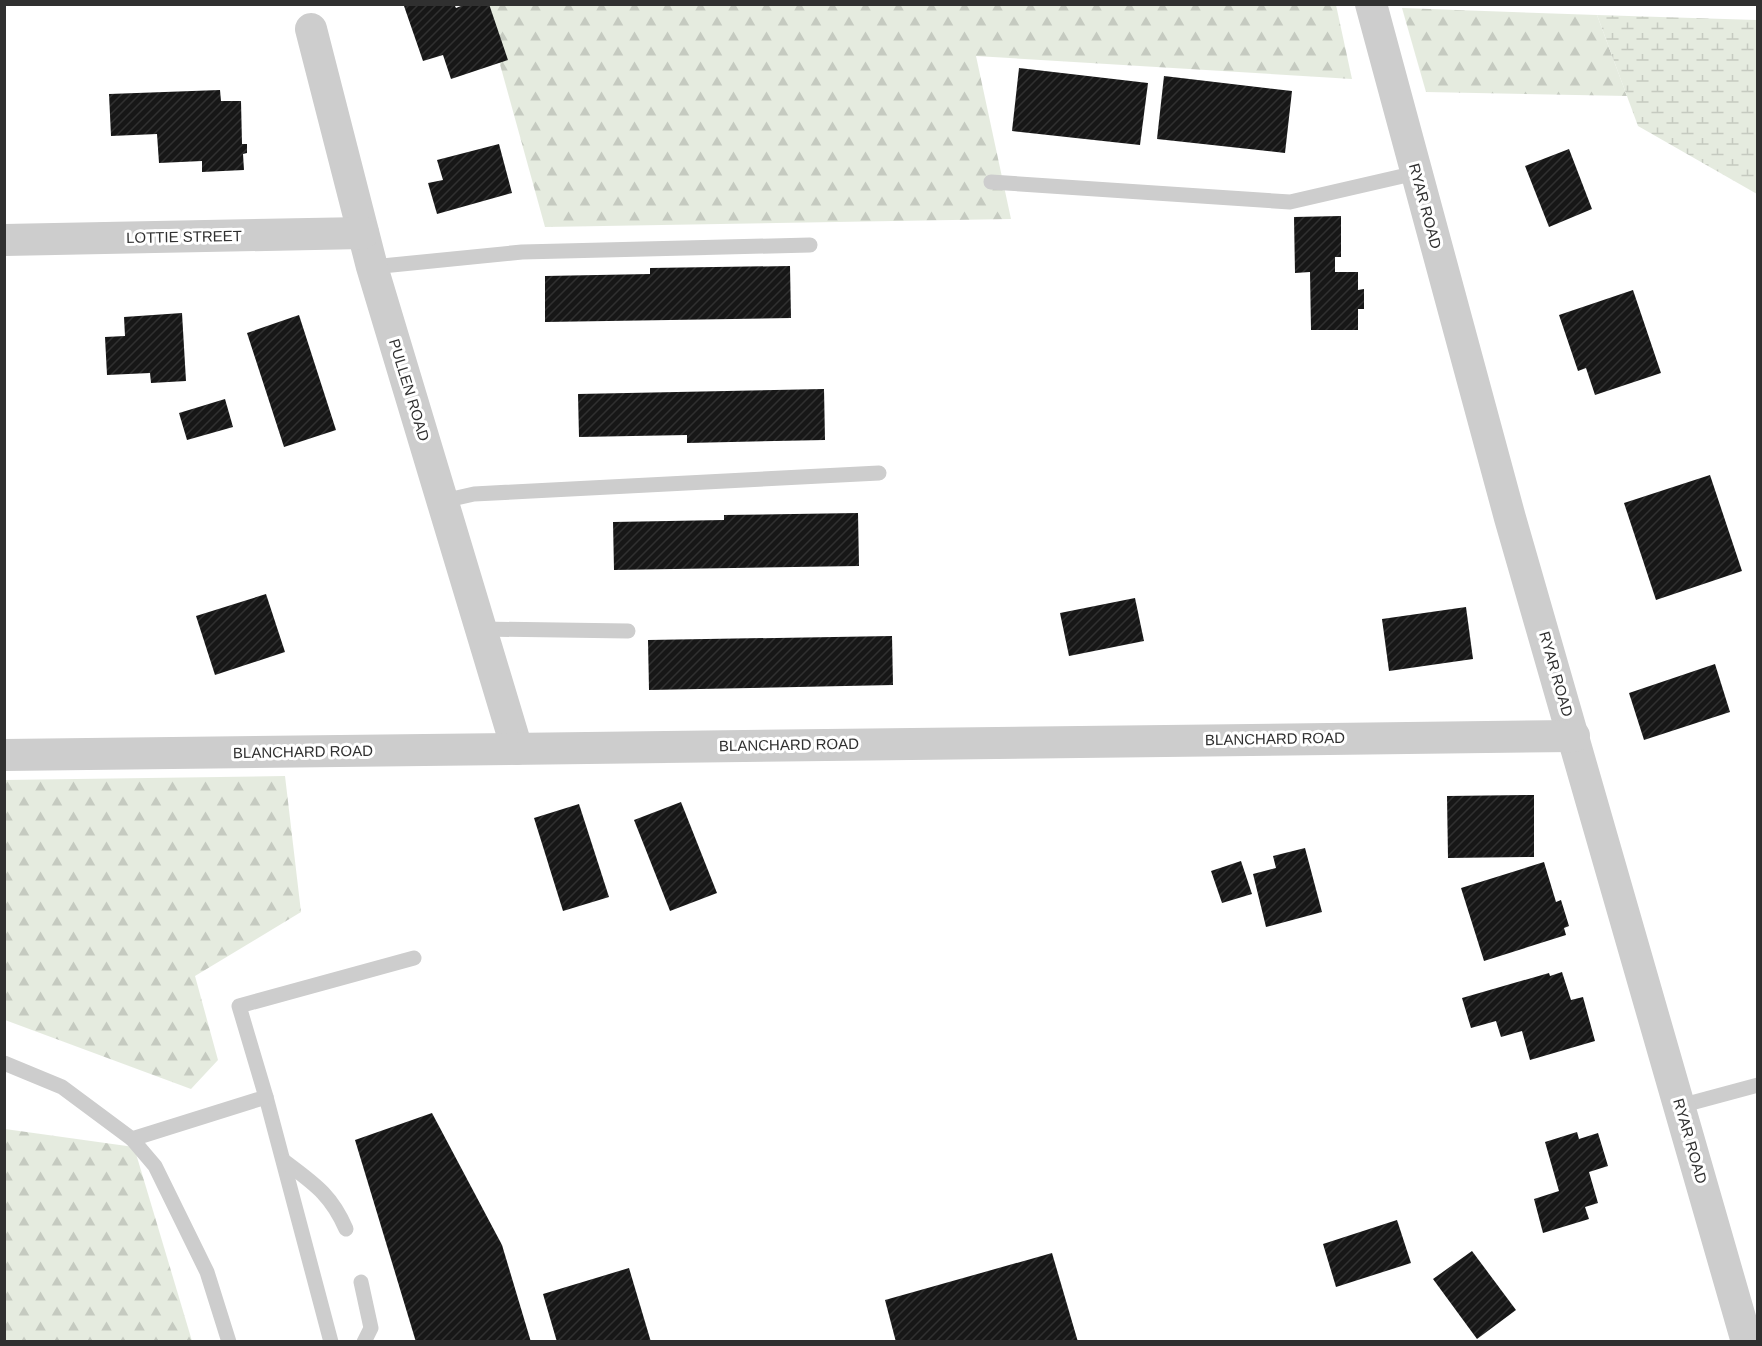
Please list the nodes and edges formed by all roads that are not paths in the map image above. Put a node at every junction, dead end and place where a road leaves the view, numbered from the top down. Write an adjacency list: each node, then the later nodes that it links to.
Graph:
1 (1371, 4): 3 (street, RYAR ROAD)
2 (311, 29): 5 (street, PULLEN ROAD)
3 (1416, 173): 4 (lane); 13 (street, RYAR ROAD)
4 (990, 182)
5 (363, 233): 6 (street, LOTTIE STREET); 8 (street, PULLEN ROAD)
6 (4, 240)
7 (810, 245): 8 (lane)
8 (372, 267): 10 (street, PULLEN ROAD)
9 (879, 473): 10 (lane)
10 (443, 501): 11 (street, PULLEN ROAD)
11 (482, 629): 12 (lane); 14 (street, PULLEN ROAD)
12 (628, 631)
13 (1574, 736): 14 (street, BLANCHARD ROAD); 20 (street, RYAR ROAD)
14 (517, 749): 15 (street, BLANCHARD ROAD)
15 (4, 755)
16 (414, 958): 19 (lane)
17 (4, 1063): 21 (lane)
18 (1758, 1085): 20 (lane)
19 (266, 1097): 21 (lane); 22 (lane)
20 (1680, 1106): 28 (street, RYAR ROAD)
21 (132, 1139): 25 (lane)
22 (284, 1161): 23 (lane); 26 (lane)
23 (346, 1229)
24 (361, 1282): 27 (lane)
25 (229, 1341)
26 (331, 1341)
27 (364, 1341)
28 (1747, 1341)

